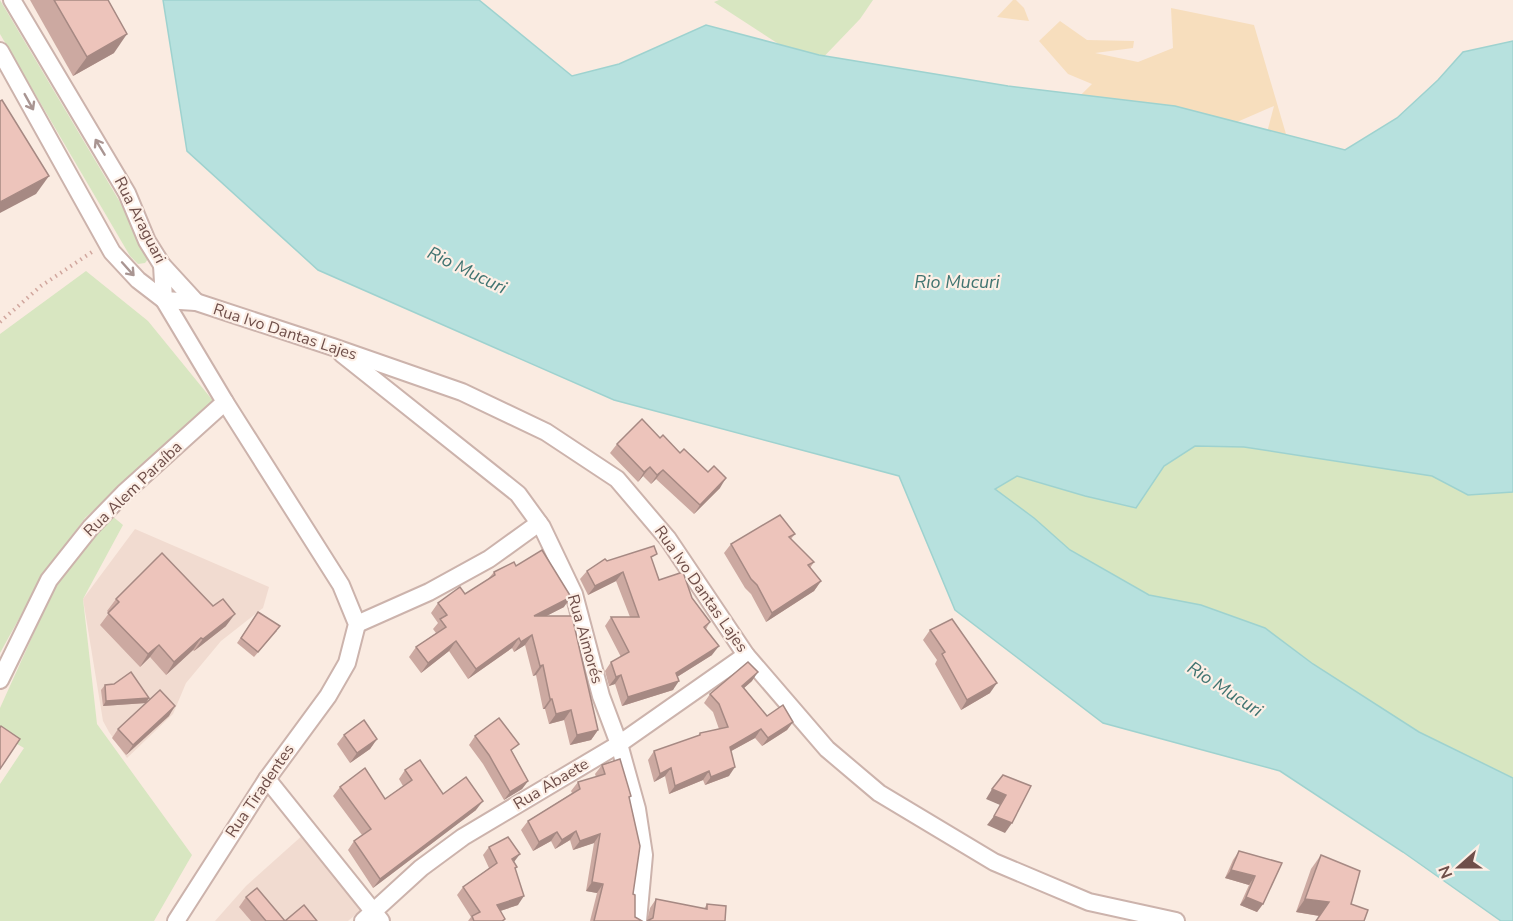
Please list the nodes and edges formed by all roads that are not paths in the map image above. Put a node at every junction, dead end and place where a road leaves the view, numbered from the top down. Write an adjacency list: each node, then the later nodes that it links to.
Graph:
1 (12, 0): 3 (street, Rua Araguari, one-way to 1)
2 (0, 51): 4 (street, Rua Araguari, one-way to 4)
3 (162, 266): 4 (street); 5 (street, Rua Araguari)
4 (164, 300): 5 (street); 7 (street)
5 (196, 302): 6 (street, Rua Ivo Dantas Lajes)
6 (333, 347): 8 (street, Rua Aimorés); 10 (street, Rua Ivo Dantas Lajes)
7 (225, 402): 9 (street); 11 (street, Rua Alem Paraíba)
8 (539, 523): 9 (street); 12 (street, Rua Aimorés)
9 (357, 624): 13 (street, Rua Tiradentes)
10 (746, 655): 12 (street, Rua Abaete); 17 (street, Rua Ivo Dantas Lajes)
11 (0, 680)
12 (619, 744): 14 (street, Rua Abaete); 16 (street, Rua Aimorés)
13 (267, 779): 14 (street); 15 (street, Rua Tiradentes)
14 (373, 918)
15 (176, 921)
16 (638, 921)
17 (1176, 921)

